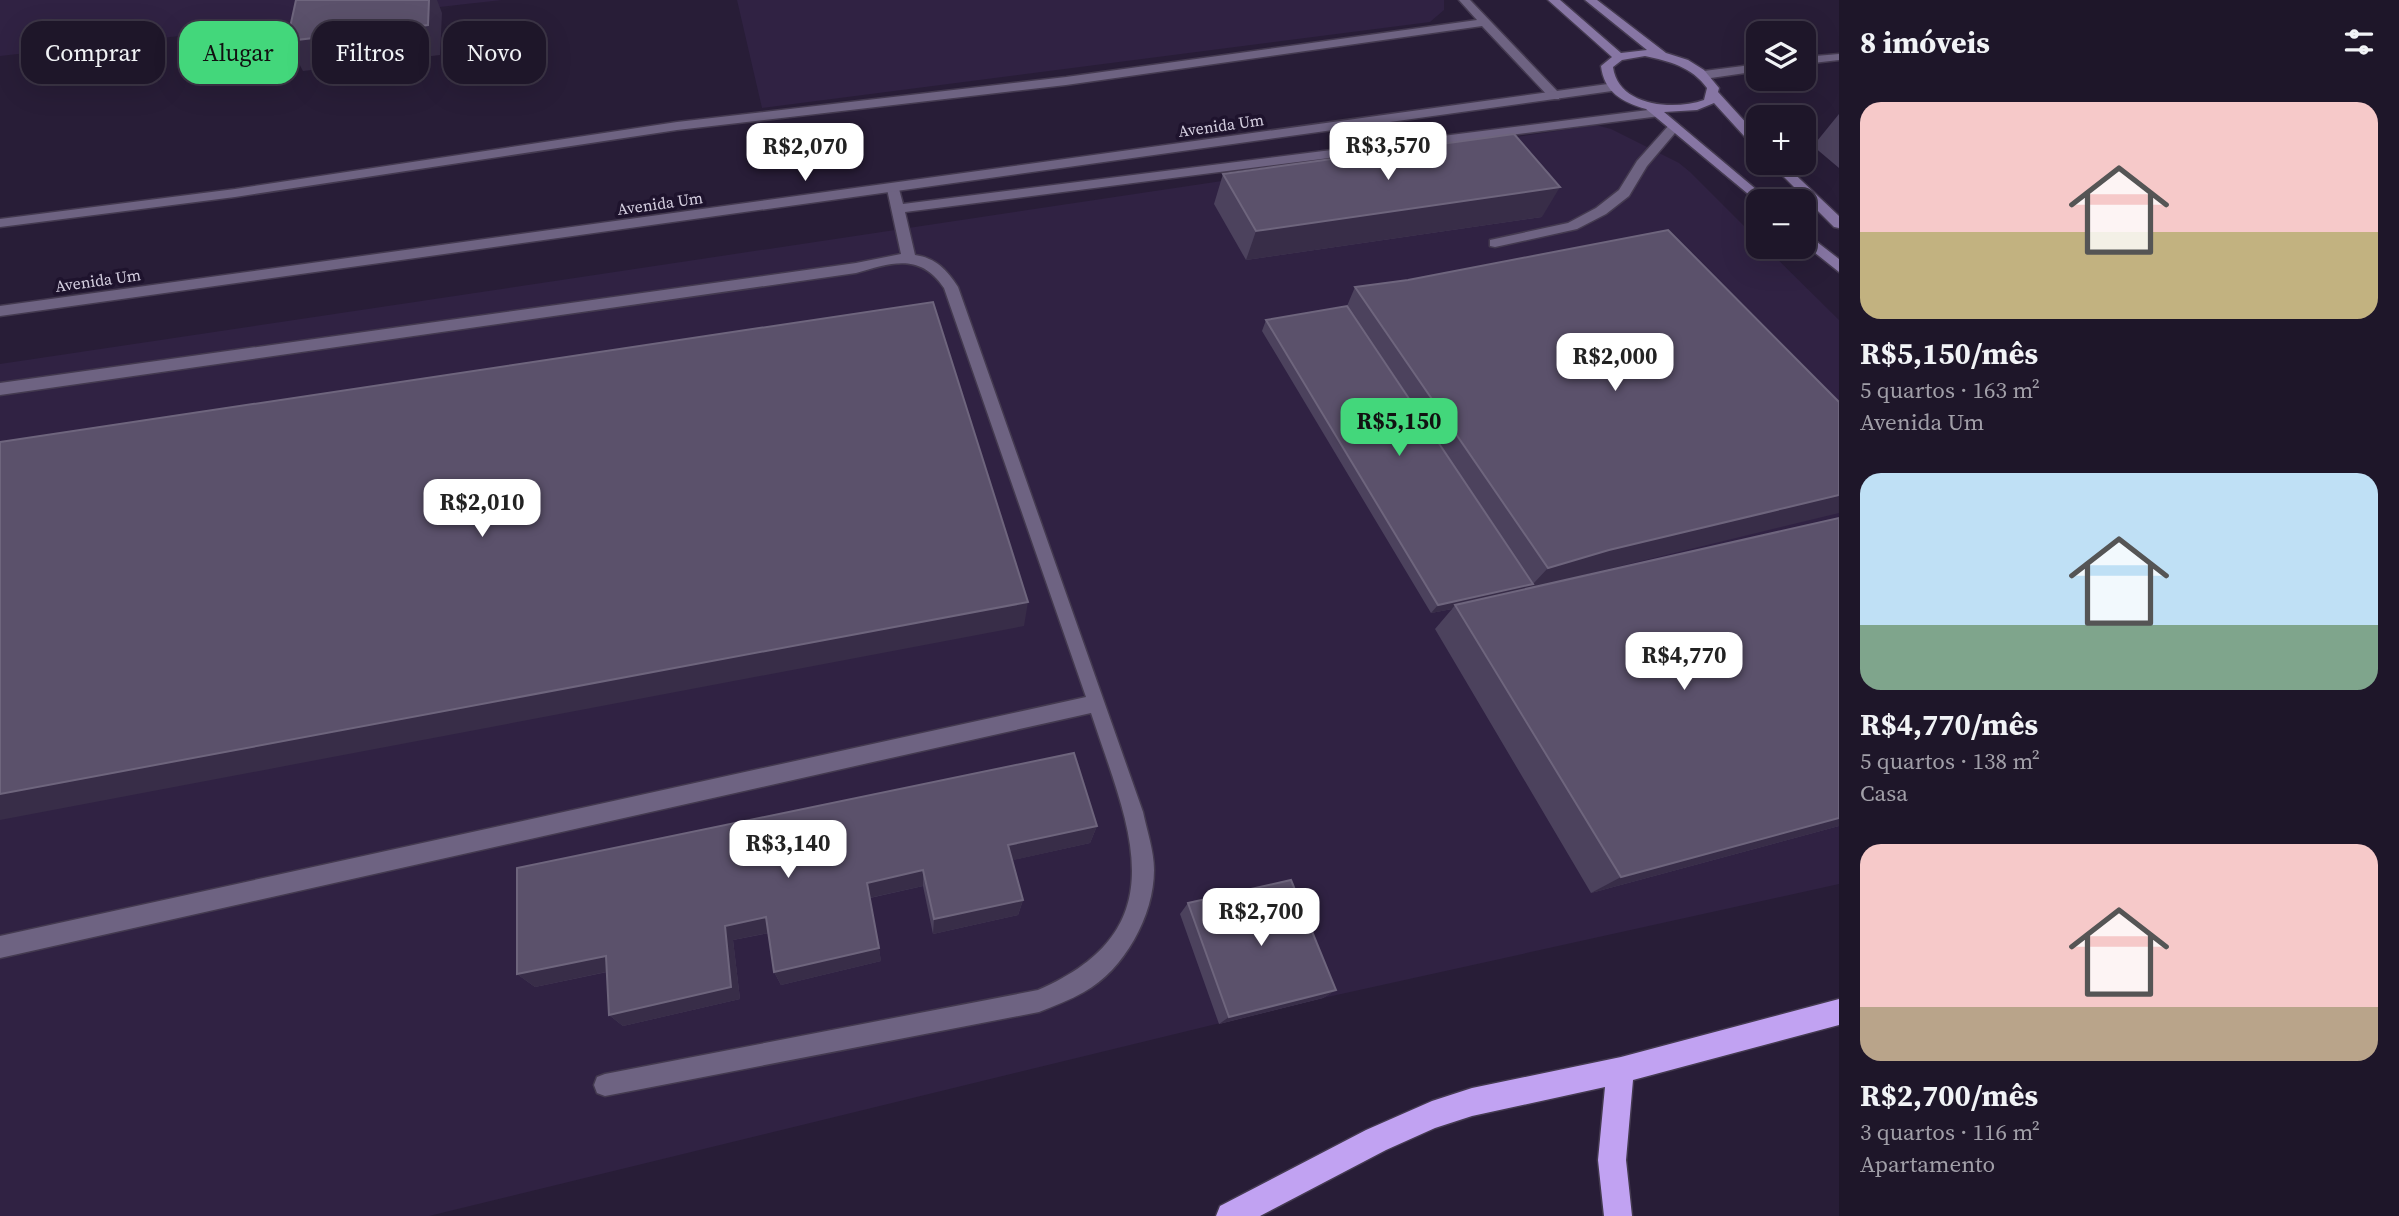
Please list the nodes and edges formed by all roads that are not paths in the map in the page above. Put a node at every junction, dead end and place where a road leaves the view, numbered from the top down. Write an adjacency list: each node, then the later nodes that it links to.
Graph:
1 (1464, 0): 4 (street)
2 (1553, 0): 6 (main road)
3 (1590, 0): 5 (main road)
4 (1485, 22): 13 (street); 21 (street)
5 (1661, 55): 6 (main road); 10 (main road)
6 (1619, 57): 11 (main road)
7 (1839, 57): 8 (street)
8 (1816, 60)
9 (1746, 69): 10 (street)
10 (1703, 75): 12 (main road)
11 (1615, 88): 13 (street, Avenida Um); 14 (main road)
12 (1713, 94): 14 (main road); 16 (main road)
13 (1555, 96): 18 (street, Avenida Um)
14 (1653, 110): 15 (main road); 20 (street)
15 (1674, 127): 19 (main road); 23 (street)
16 (1746, 131)
17 (1788, 175): 22 (main road)
18 (893, 189): 20 (street); 27 (street, Avenida Um)
19 (1749, 189)
20 (898, 209): 25 (street)
21 (0, 223)
22 (1839, 224)
23 (1495, 243)
24 (1816, 247): 26 (main road)
25 (909, 257): 28 (street); 29 (street)
26 (1839, 267)
27 (0, 311)
28 (0, 389)
29 (1097, 704): 30 (street); 33 (street)
30 (0, 947)
31 (1839, 1012): 32 (highway)
32 (1621, 1070): 34 (highway); 35 (highway)
33 (605, 1085)
34 (1230, 1216)
35 (1618, 1216)

